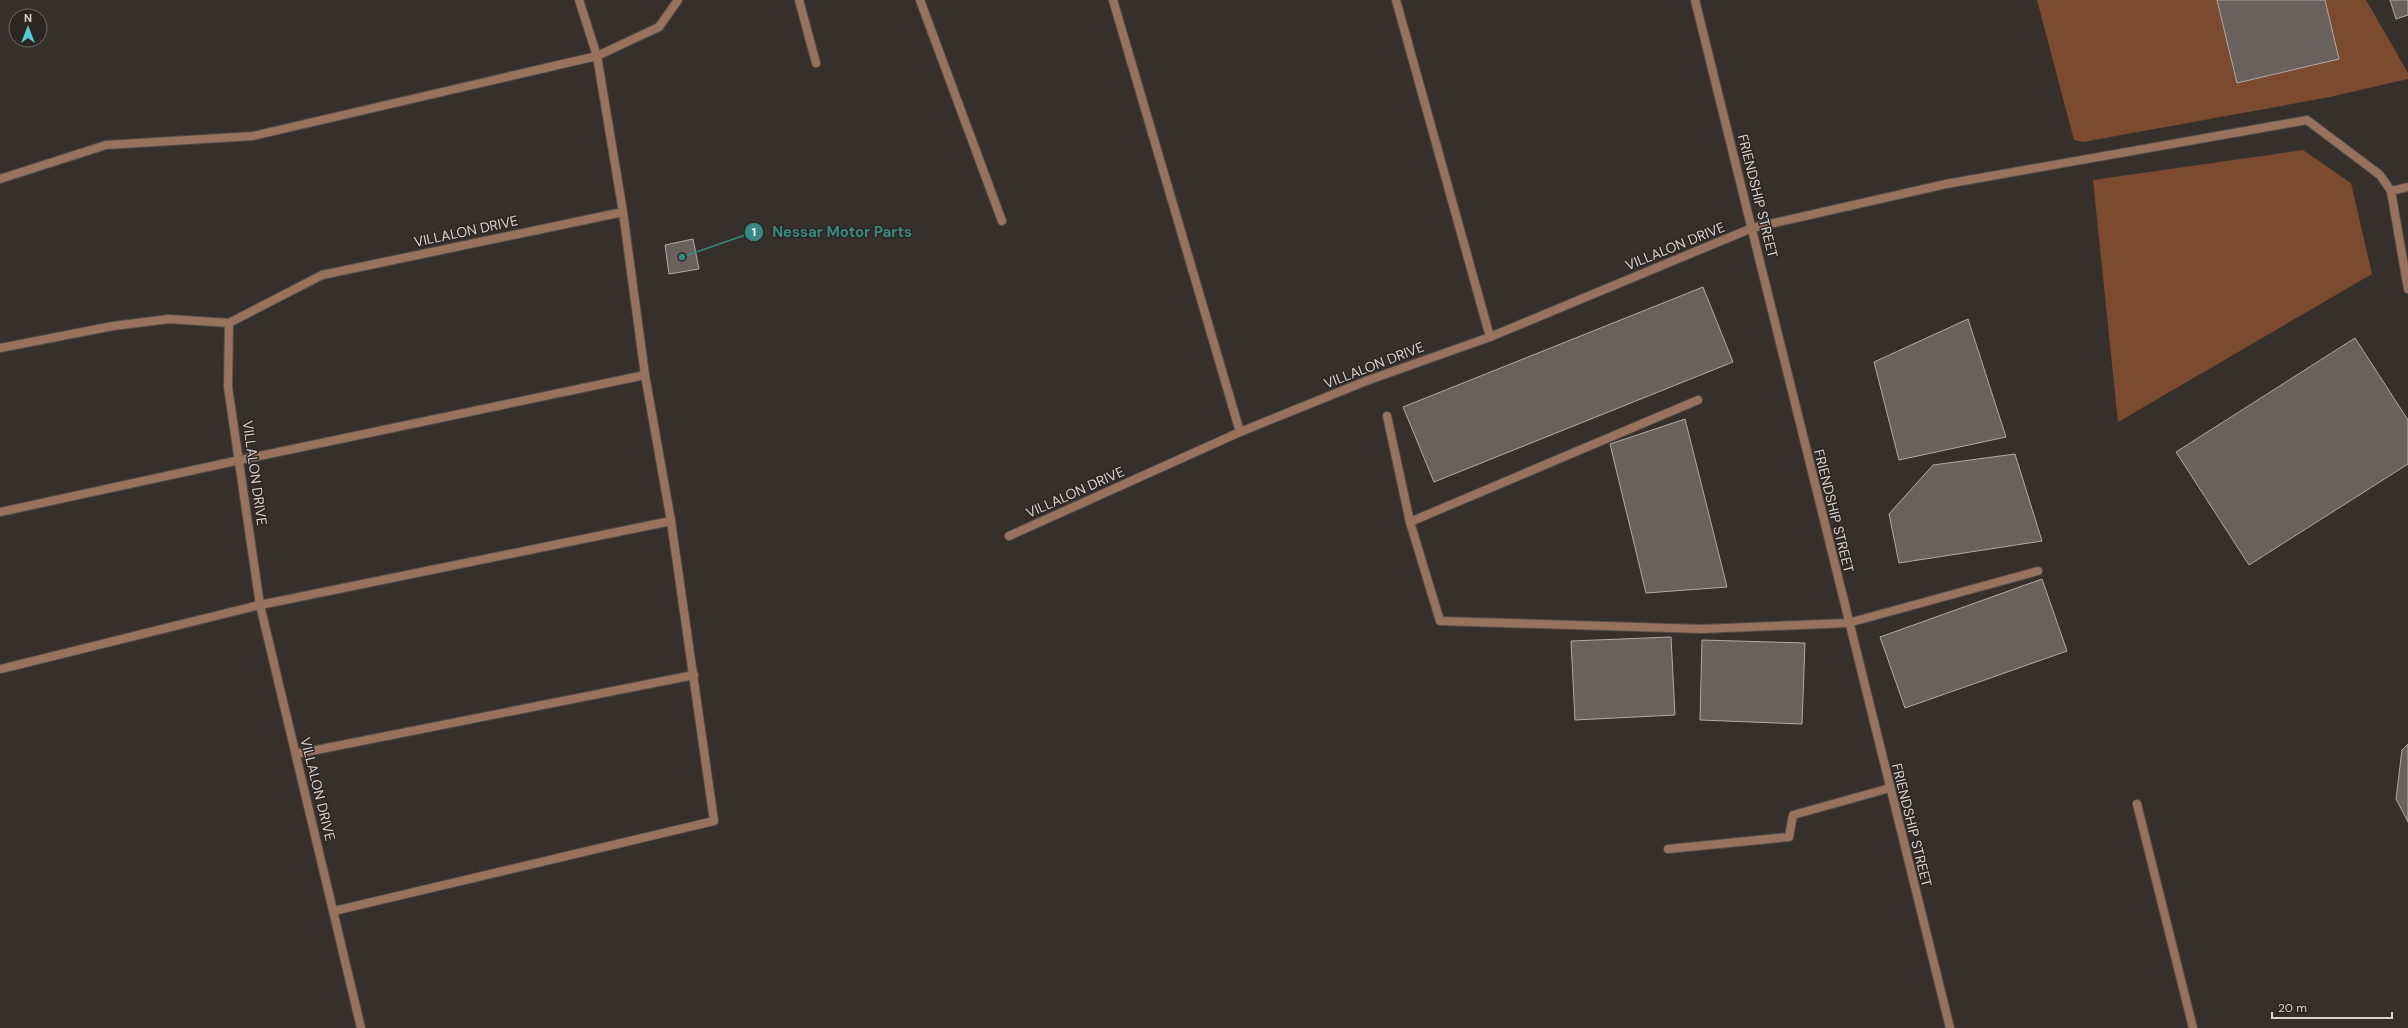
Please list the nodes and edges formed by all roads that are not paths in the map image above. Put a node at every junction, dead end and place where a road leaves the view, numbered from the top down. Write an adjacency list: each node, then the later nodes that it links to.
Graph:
1 (579, 0): 8 (street)
2 (678, 0): 8 (street)
3 (798, 0): 9 (street)
4 (920, 0): 14 (street)
5 (1113, 0): 23 (street)
6 (1396, 0): 18 (street)
7 (1695, 0): 15 (street, FRIENDSHIP STREET)
8 (597, 56): 10 (street); 13 (street)
9 (816, 63)
10 (1, 181)
11 (2408, 187): 12 (street)
12 (2391, 191): 15 (street, VILLALON DRIVE); 16 (street)
13 (623, 212): 17 (street, VILLALON DRIVE); 20 (street)
14 (1002, 221)
15 (1752, 228): 18 (street, VILLALON DRIVE); 31 (street, FRIENDSHIP STREET)
16 (2408, 289)
17 (229, 322): 19 (street); 24 (street, VILLALON DRIVE)
18 (1490, 336): 23 (street, VILLALON DRIVE)
19 (0, 348)
20 (645, 375): 24 (street); 26 (street)
21 (1698, 400): 27 (street)
22 (1387, 416): 27 (street)
23 (1240, 432): 28 (street, VILLALON DRIVE)
24 (240, 460): 25 (street); 30 (street, VILLALON DRIVE)
25 (0, 512)
26 (671, 521): 30 (street); 33 (street)
27 (1410, 522): 31 (street)
28 (1009, 536)
29 (2038, 571): 31 (street)
30 (260, 605): 32 (street); 34 (street, VILLALON DRIVE)
31 (1848, 623): 35 (street, FRIENDSHIP STREET)
32 (0, 669)
33 (694, 675): 34 (street); 38 (street)
34 (296, 754): 38 (street, VILLALON DRIVE)
35 (1890, 788): 37 (street); 40 (street, FRIENDSHIP STREET)
36 (2137, 804): 41 (street)
37 (1668, 849)
38 (334, 911): 39 (street, VILLALON DRIVE)
39 (361, 1028)
40 (1950, 1028)
41 (2193, 1028)

